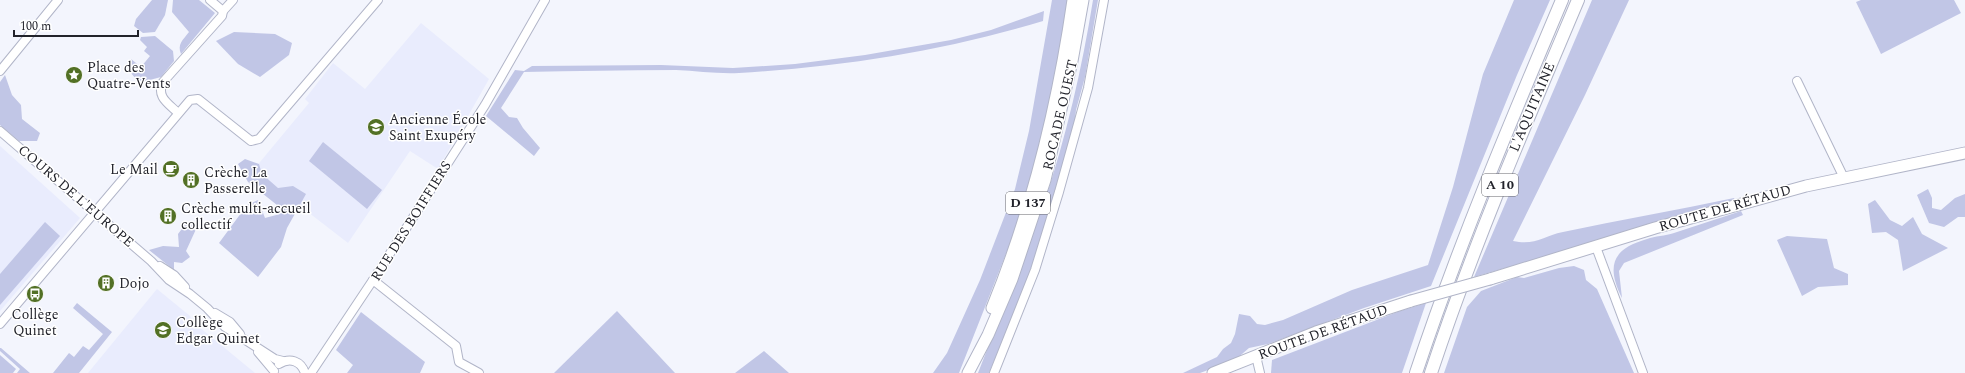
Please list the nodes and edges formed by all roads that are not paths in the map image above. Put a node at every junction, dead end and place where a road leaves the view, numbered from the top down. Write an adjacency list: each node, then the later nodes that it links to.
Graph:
1 (58, 0): 12 (street)
2 (210, 0): 11 (street)
3 (233, 0): 11 (street)
4 (378, 0): 14 (street)
5 (545, 0): 20 (street, RUE DES BOIFFIERS)
6 (1073, 0): 26 (main road, ROCADE OUEST / D 137)
7 (1083, 0): 26 (main road, ROCADE OUEST / D 137)
8 (1104, 0): 32 (street)
9 (1562, 0): 35 (highway, L'AQUITAINE / A 10)
10 (1578, 0): 36 (highway, L'AQUITAINE / A 10)
11 (223, 11): 14 (street)
12 (0, 71)
13 (1797, 81): 17 (street)
14 (178, 113): 18 (street)
15 (0, 131): 18 (street, COURS DE L'EUROPE)
16 (1965, 153): 17 (main road, ROUTE DE RÉTAUD)
17 (1844, 178): 19 (main road, ROUTE DE RÉTAUD)
18 (95, 212): 21 (street); 22 (street, COURS DE L'EUROPE)
19 (1596, 247): 23 (main road, ROUTE DE RÉTAUD, bridge); 37 (street)
20 (373, 280): 24 (street, RUE DES BOIFFIERS); 30 (street)
21 (0, 324)
22 (249, 344): 25 (street, COURS DE L'EUROPE); 28 (street, COURS DE L'EUROPE)
23 (1256, 356): 33 (main road, ROUTE DE RÉTAUD); 34 (street)
24 (321, 357): 27 (street); 29 (street, RUE DES BOIFFIERS)
25 (283, 361): 27 (street, COURS DE L'EUROPE); 28 (street)
26 (973, 361): 31 (main road, ROCADE OUEST / D 137)
27 (303, 369)
28 (274, 372)
29 (311, 373)
30 (479, 373)
31 (968, 373)
32 (994, 373)
33 (1213, 373)
34 (1260, 373)
35 (1416, 373)
36 (1431, 373)
37 (1643, 373)

